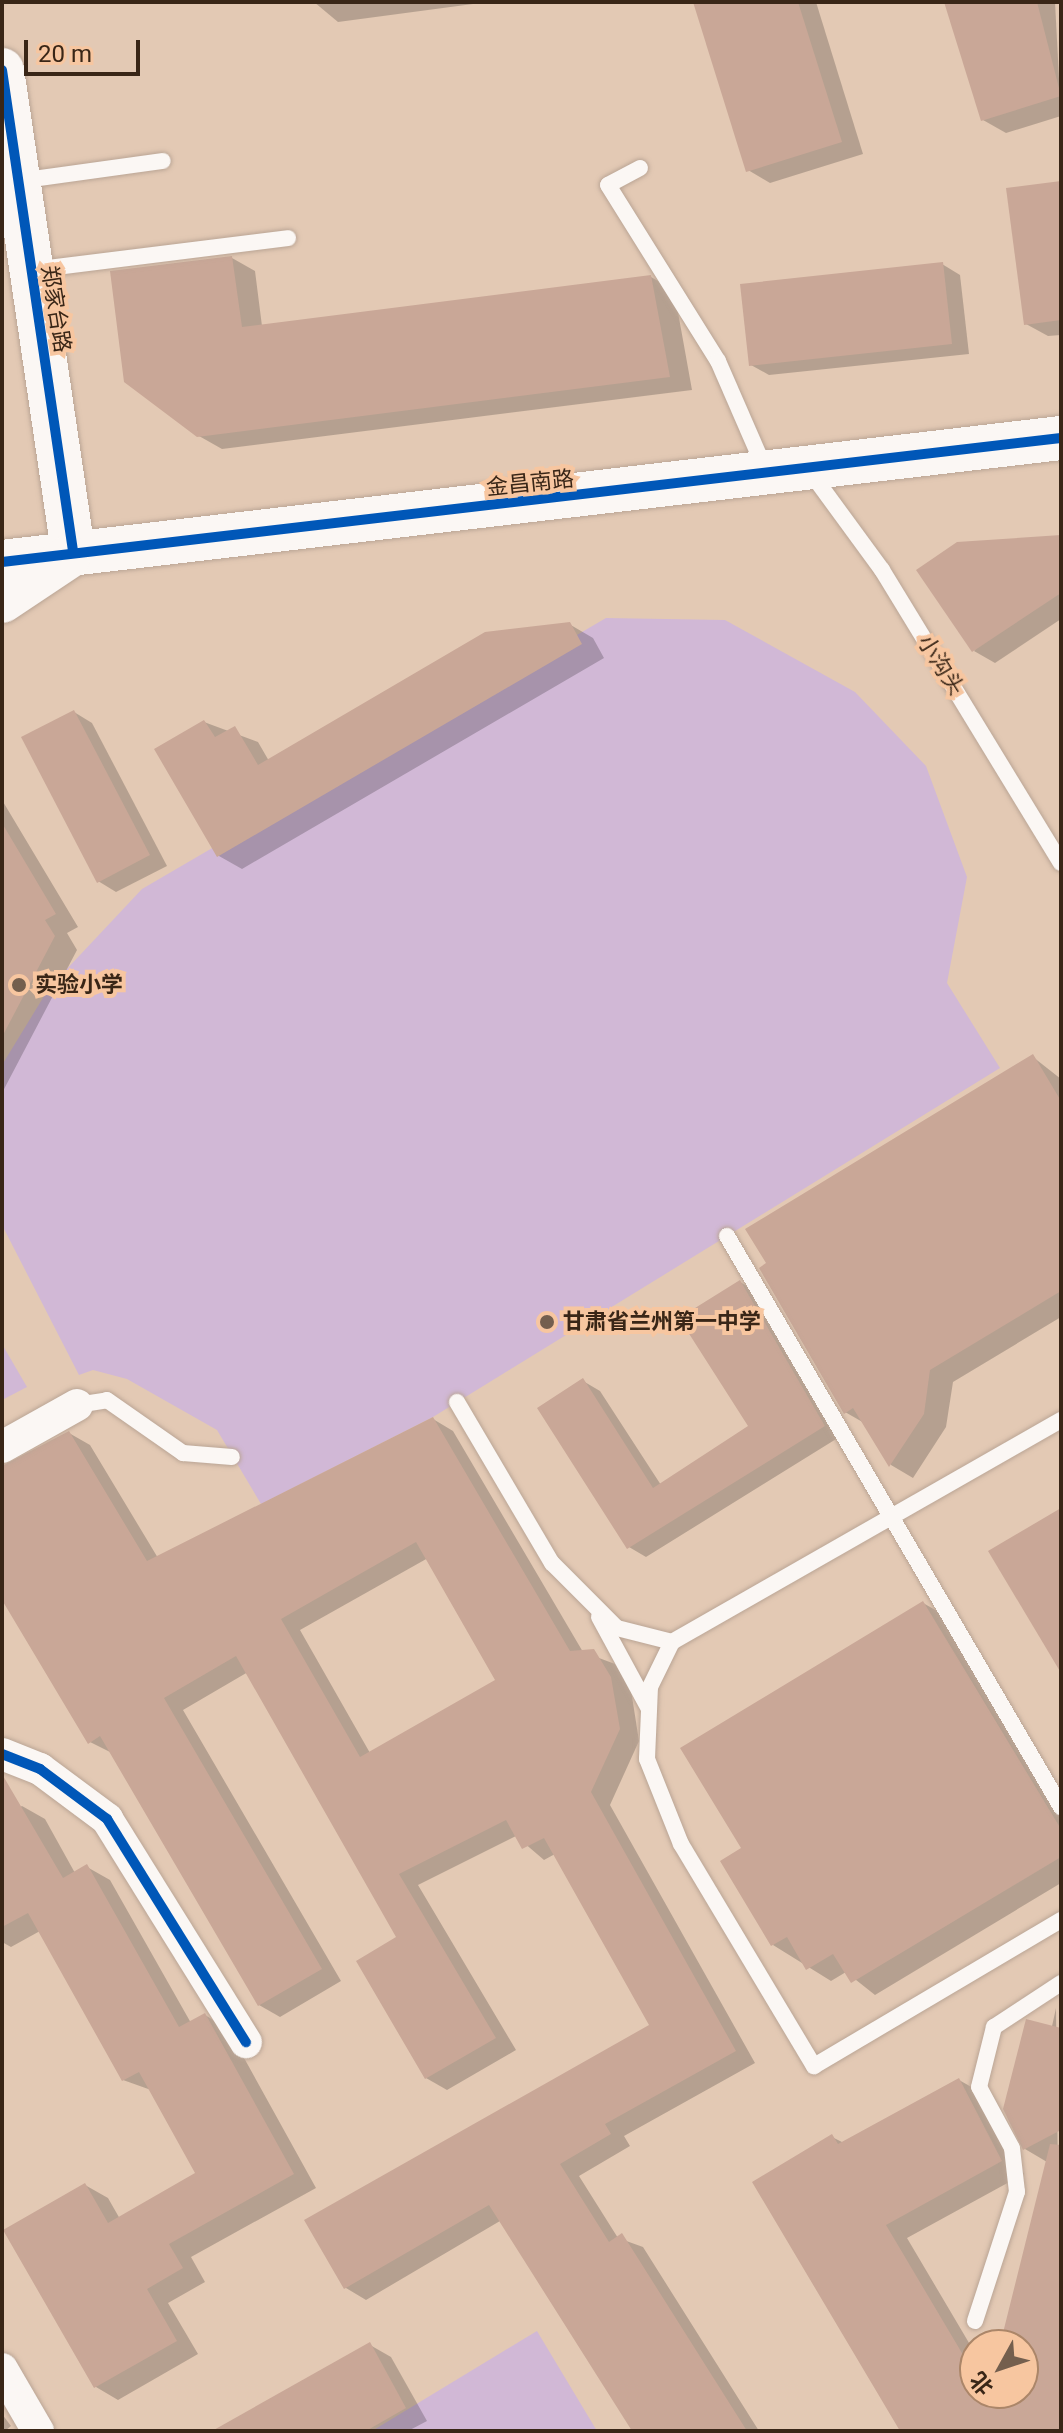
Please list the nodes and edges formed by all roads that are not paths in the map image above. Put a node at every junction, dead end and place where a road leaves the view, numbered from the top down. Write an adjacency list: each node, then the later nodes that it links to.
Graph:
1 (2, 70): 4 (street, 郑家台路)
2 (163, 161): 4 (lane)
3 (640, 168): 9 (lane)
4 (16, 181): 6 (street, 郑家台路)
5 (288, 238): 6 (lane)
6 (30, 270): 10 (street, 郑家台路)
7 (1061, 438): 8 (street, 金昌南路)
8 (811, 473): 9 (street, 金昌南路); 13 (lane, 小沟头)
9 (768, 478): 10 (street, 金昌南路)
10 (73, 553): 11 (street, 金昌南路); 12 (street, 金昌南路)
11 (2, 562)
12 (2, 601)
13 (1061, 863)
14 (727, 1236): 20 (lane)
15 (457, 1402): 21 (lane)
16 (77, 1405): 18 (street); 19 (lane)
17 (1061, 1420): 20 (lane)
18 (2, 1447)
19 (232, 1457)
20 (892, 1517): 22 (lane); 25 (lane)
21 (590, 1601): 22 (lane); 23 (lane)
22 (672, 1642): 23 (lane)
23 (650, 1710): 26 (lane)
24 (2, 1754): 28 (street)
25 (1061, 1807)
26 (1061, 1920)
27 (1061, 1983): 29 (lane)
28 (246, 2042)
29 (975, 2321)
30 (2, 2369): 31 (street)
31 (38, 2431)

